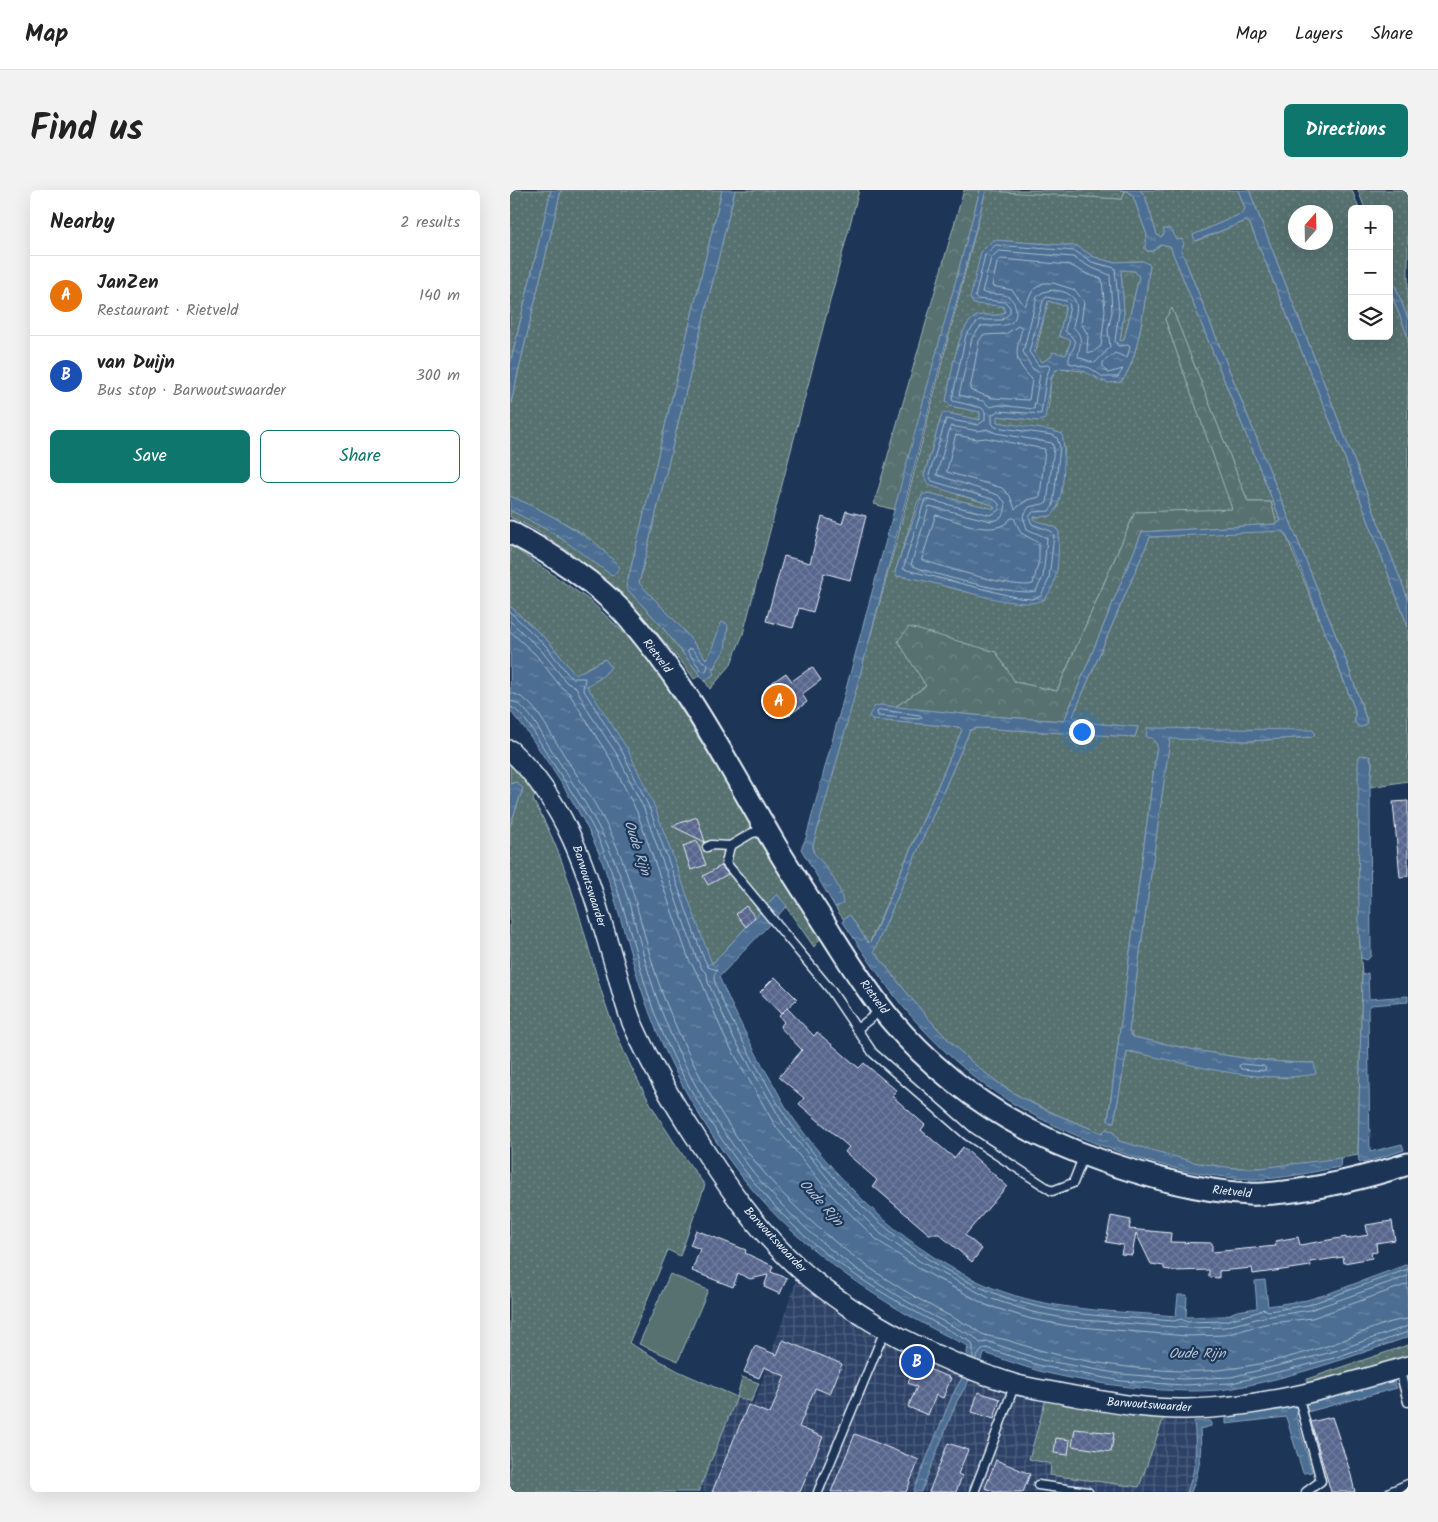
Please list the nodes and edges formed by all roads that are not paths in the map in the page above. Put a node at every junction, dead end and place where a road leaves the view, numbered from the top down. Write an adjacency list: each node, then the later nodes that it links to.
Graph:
1 (510, 532): 3 (main road, Rietveld)
2 (510, 750): 10 (street, Barwoutswaarder)
3 (767, 830): 4 (lane); 6 (main road, Rietveld)
4 (730, 846): 5 (lane); 7 (lane)
5 (707, 847)
6 (882, 1010): 7 (lane); 8 (main road, Rietveld)
7 (857, 1029): 8 (lane)
8 (1084, 1155): 9 (main road, Rietveld)
9 (1408, 1164)
10 (886, 1329): 12 (street, Barwoutswaarder); 17 (lane)
11 (1404, 1367): 13 (street, Barwoutswaarder); 14 (lane)
12 (1015, 1384): 13 (street, Barwoutswaarder); 18 (lane)
13 (1298, 1398): 20 (lane)
14 (1408, 1402)
15 (1408, 1484): 21 (lane)
16 (1038, 1485): 19 (lane)
17 (818, 1492)
18 (974, 1492)
19 (1088, 1492)
20 (1306, 1492)
21 (1390, 1492)

